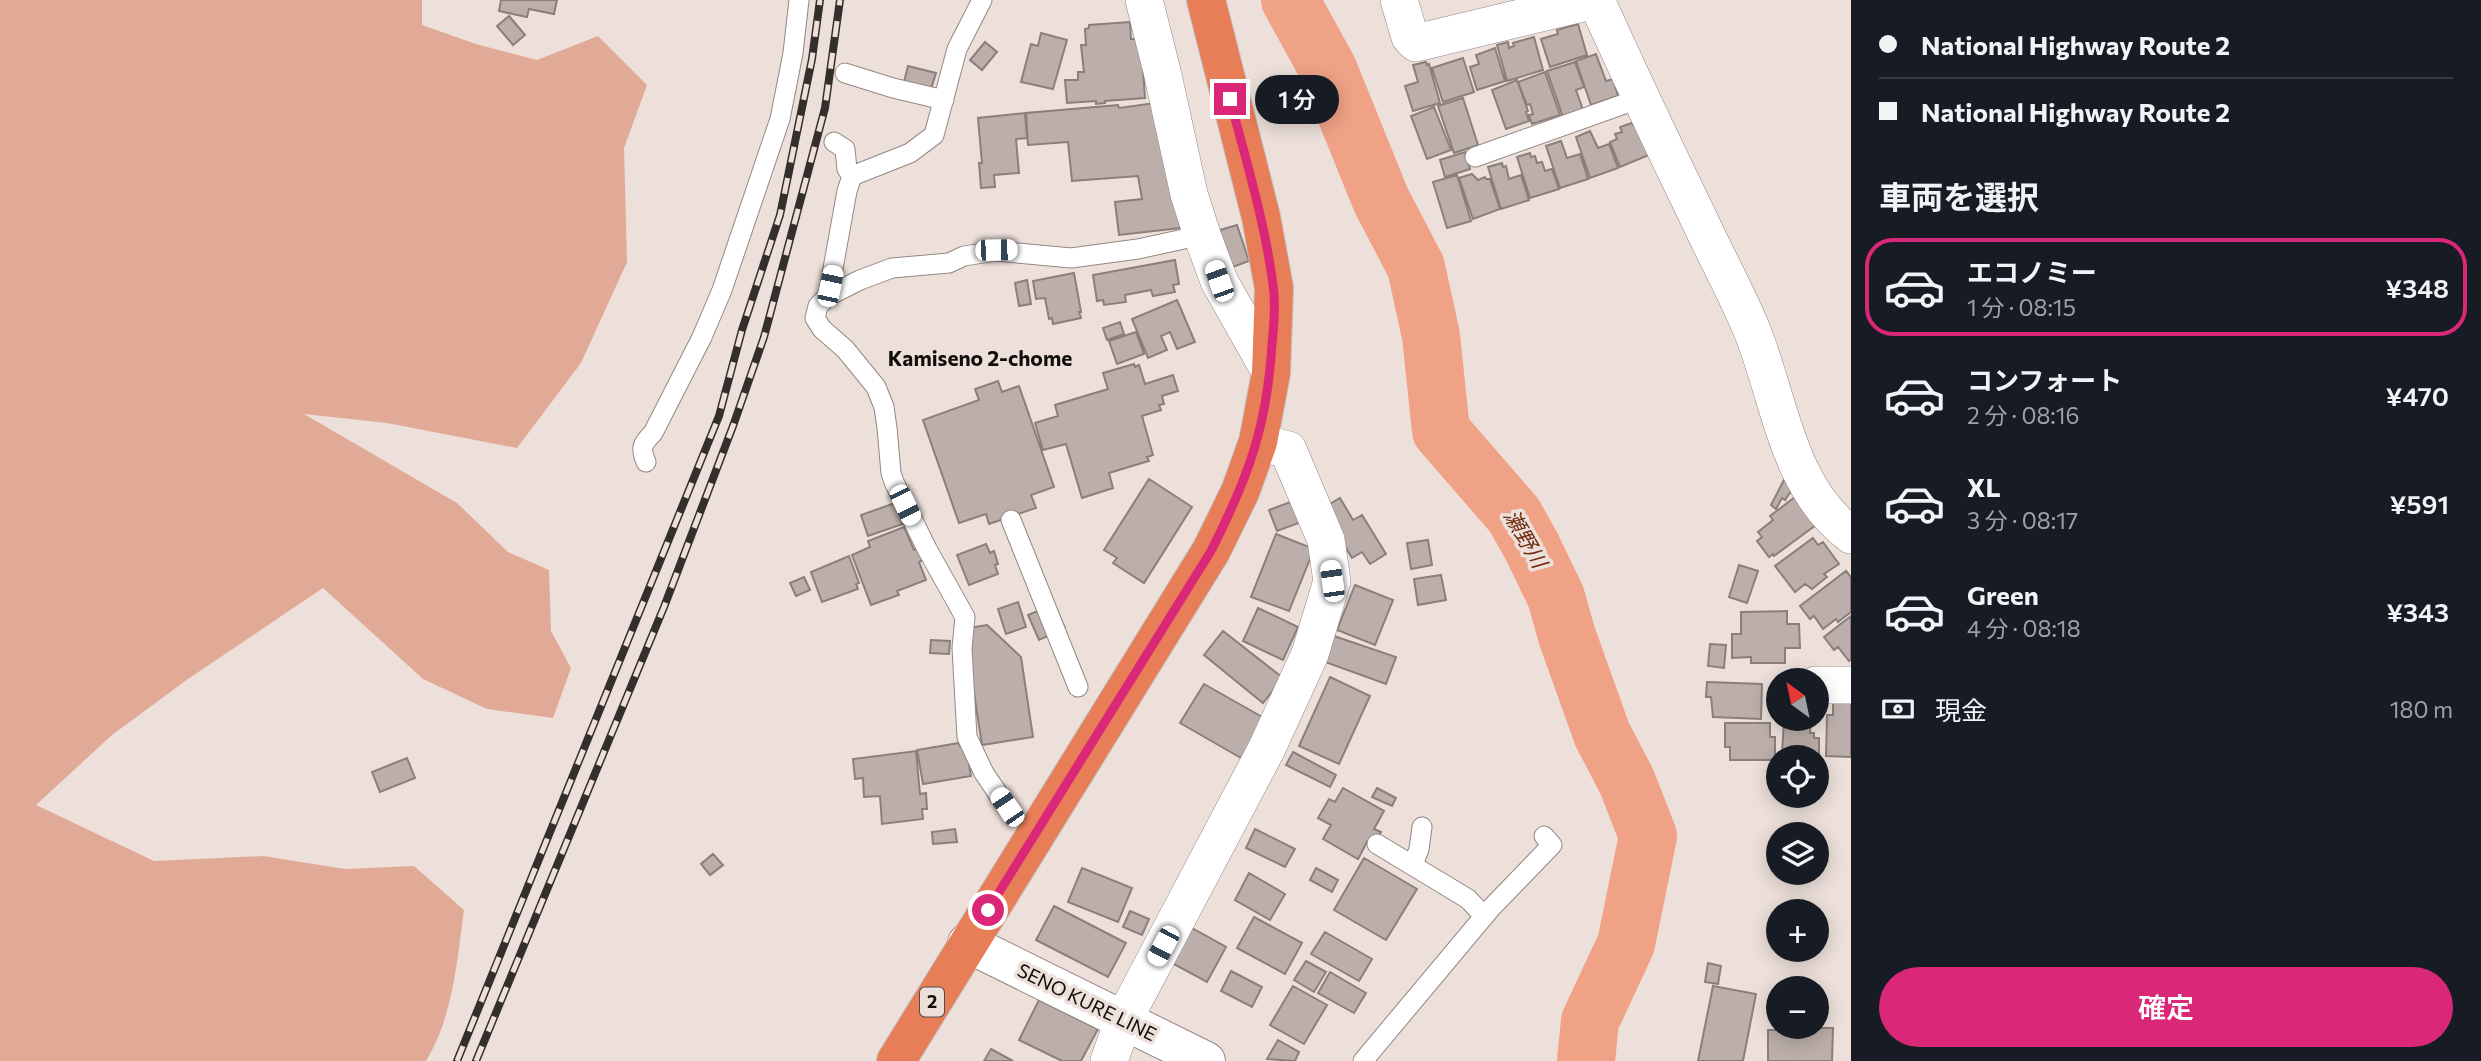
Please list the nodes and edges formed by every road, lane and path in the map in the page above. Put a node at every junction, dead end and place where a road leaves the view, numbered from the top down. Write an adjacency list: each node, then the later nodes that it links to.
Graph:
1 (799, 0): 17 (lane)
2 (982, 0): 9 (lane)
3 (1144, 0): 13 (street)
4 (1206, 0): 15 (highway, 2)
5 (1399, 0): 6 (street)
6 (1595, 0): 8 (street)
7 (845, 73): 9 (lane)
8 (1641, 98): 11 (lane); 19 (street)
9 (944, 100): 12 (lane)
10 (834, 142): 12 (lane)
11 (1475, 157)
12 (852, 176): 14 (lane)
13 (1202, 234): 14 (lane); 15 (street)
14 (828, 296): 23 (lane)
15 (1271, 373): 16 (highway, 2)
16 (1258, 442): 29 (highway, 2); 30 (street)
17 (646, 463)
18 (1011, 520): 22 (lane)
19 (1851, 535)
20 (1829, 685): 21 (street)
21 (1851, 685)
22 (1078, 687)
23 (1007, 807)
24 (1422, 827): 27 (lane)
25 (1544, 836): 28 (lane)
26 (1377, 844): 27 (lane)
27 (1413, 865): 28 (lane)
28 (1484, 916): 34 (lane)
29 (968, 943): 30 (main road, SENO KURE LINE); 31 (highway, 2)
30 (1124, 1019): 32 (street); 33 (main road, SENO KURE LINE)
31 (896, 1061)
32 (1109, 1061)
33 (1206, 1061)
34 (1363, 1061)

